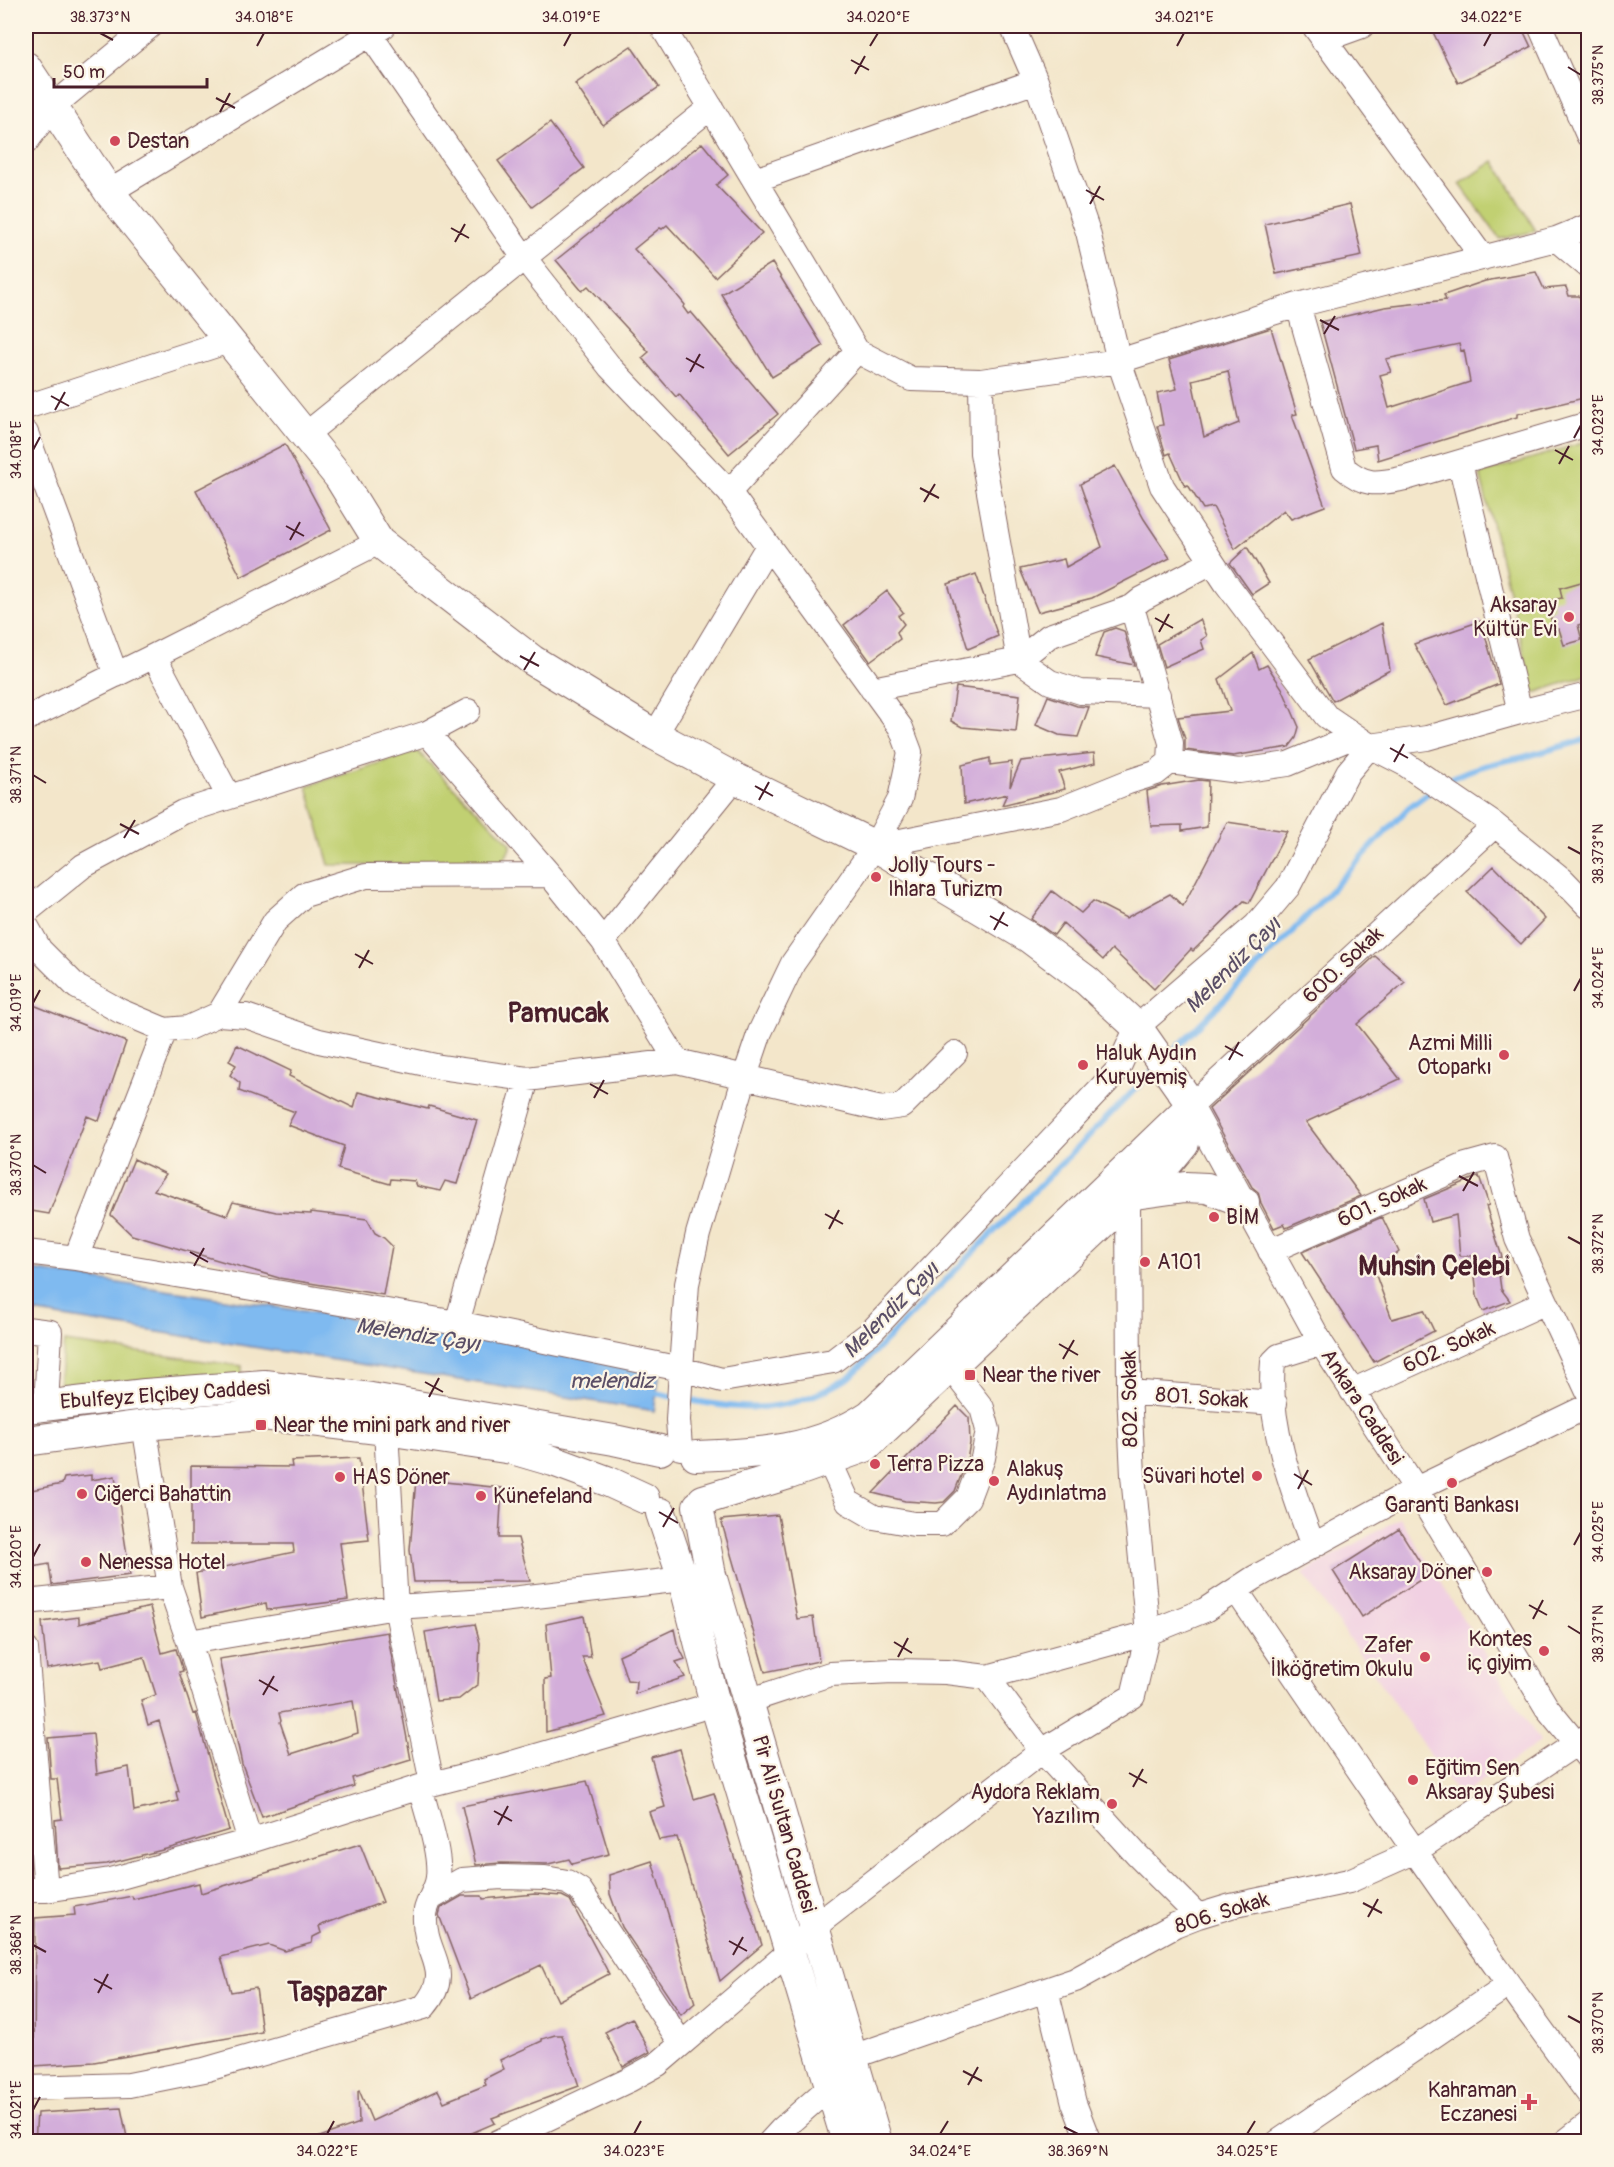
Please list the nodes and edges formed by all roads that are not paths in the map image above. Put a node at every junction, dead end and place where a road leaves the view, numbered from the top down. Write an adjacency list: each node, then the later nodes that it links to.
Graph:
1 (150, 26): 10 (street)
2 (662, 26): 11 (street)
3 (1012, 26): 9 (street)
4 (1362, 26): 7 (street)
5 (1540, 26): 12 (street)
6 (373, 28): 15 (street); 19 (street)
7 (1319, 33): 18 (street)
8 (26, 67): 10 (main road)
9 (1036, 81): 14 (street); 24 (street)
10 (52, 107): 13 (street); 15 (main road)
11 (711, 107): 14 (street); 19 (street)
12 (1588, 135)
13 (26, 142)
14 (755, 180): 23 (street)
15 (109, 192): 22 (main road)
16 (1588, 226): 17 (street)
17 (1556, 239): 18 (street); 20 (street)
18 (1483, 258): 21 (street)
19 (525, 259): 29 (street); 31 (street)
20 (1588, 266)
21 (1298, 305): 24 (street); 30 (street)
22 (229, 340): 26 (street); 29 (main road)
23 (857, 351): 25 (street); 31 (street)
24 (1119, 361): 25 (street); 34 (street)
25 (981, 381): 37 (street)
26 (26, 407)
27 (1588, 424): 30 (street)
28 (26, 433): 38 (street)
29 (305, 435): 32 (main road)
30 (1460, 463): 43 (street)
31 (729, 492): 33 (street)
32 (379, 542): 36 (street); 46 (main road)
33 (768, 546): 39 (street); 46 (street)
34 (1212, 562): 35 (street); 47 (street)
35 (1132, 607): 37 (street); 40 (street)
36 (154, 656): 38 (street); 50 (street)
37 (1019, 660): 39 (street); 40 (street)
38 (116, 675): 44 (street)
39 (872, 689): 52 (street)
40 (1158, 695): 48 (street)
41 (1588, 695): 43 (street)
42 (468, 711): 45 (street)
43 (1520, 712): 47 (street)
44 (26, 719)
45 (427, 733): 50 (street); 53 (street)
46 (655, 735): 49 (main road)
47 (1363, 741): 48 (street); 51 (street); 61 (street)
48 (1170, 762): 52 (street)
49 (735, 778): 52 (main road); 59 (street)
50 (229, 797): 57 (street)
51 (1495, 825): 55 (street); 67 (street, 600. Sokak)
52 (875, 846): 61 (main road); 65 (street)
53 (550, 874): 59 (street); 60 (street)
54 (1588, 877): 55 (street)
55 (1563, 880): 56 (street)
56 (1588, 906)
57 (26, 912)
58 (26, 925): 62 (street)
59 (603, 941): 64 (street)
60 (219, 1014): 62 (street); 66 (street)
61 (1137, 1027): 67 (main road); 78 (street)
62 (165, 1030): 72 (street)
63 (955, 1053): 65 (street)
64 (677, 1061): 65 (street); 66 (street)
65 (745, 1076): 78 (street)
66 (527, 1079): 74 (street)
67 (1189, 1101): 68 (main road); 69 (street, Ankara Caddesi); 88 (main road, Ebulfeyz Elçibey Caddesi)
68 (1132, 1197): 69 (main road); 77 (main road); 80 (street, 802. Sokak)
69 (1244, 1202): 70 (street, Ankara Caddesi)
70 (1270, 1251): 73 (street, 601. Sokak); 76 (street, Ankara Caddesi)
71 (26, 1252): 72 (street)
72 (76, 1258): 74 (street)
73 (1546, 1302): 79 (street, 602. Sokak); 81 (street)
74 (457, 1323): 78 (street)
75 (26, 1329): 83 (street)
76 (1321, 1343): 79 (street, Ankara Caddesi); 82 (street)
77 (950, 1367): 89 (main road); 89 (street)
78 (681, 1377): 88 (street)
79 (1352, 1391): 90 (street, Ankara Caddesi)
80 (1130, 1392): 82 (street, 801. Sokak); 99 (street, 802. Sokak)
81 (1588, 1392)
82 (1275, 1403): 93 (street)
83 (36, 1406): 88 (main road, Ebulfeyz Elçibey Caddesi)
84 (1588, 1406): 90 (street)
85 (144, 1425): 86 (main road, Ebulfeyz Elçibey Caddesi); 87 (main road, Ebulfeyz Elçibey Caddesi); 95 (street)
86 (386, 1430): 92 (main road, Ebulfeyz Elçibey Caddesi); 98 (street)
87 (26, 1442)
88 (679, 1443): 91 (main road); 92 (main road)
89 (829, 1460): 91 (main road)
90 (1416, 1489): 93 (street); 105 (street, Ankara Caddesi)
91 (701, 1503): 92 (main road); 103 (main road, Pir Ali Sultan Caddesi)
92 (652, 1505): 94 (main road)
93 (1313, 1546): 96 (street)
94 (683, 1579): 98 (street); 104 (main road)
95 (170, 1587): 97 (street); 100 (street)
96 (1236, 1590): 99 (street); 109 (street)
97 (26, 1602)
98 (396, 1607): 100 (street); 107 (street)
99 (1149, 1634): 102 (street); 106 (street)
100 (189, 1642): 108 (street)
101 (26, 1649): 110 (street)
102 (987, 1677): 103 (street); 106 (street)
103 (748, 1701): 113 (main road, Pir Ali Sultan Caddesi)
104 (715, 1704): 107 (street); 114 (main road)
105 (1584, 1746): 109 (street, 806. Sokak)
106 (1042, 1751): 112 (street); 113 (street)
107 (426, 1785): 108 (street); 111 (street)
108 (250, 1841): 110 (street)
109 (1414, 1852): 112 (street, 806. Sokak); 115 (street)
110 (36, 1890)
111 (431, 1898): 117 (street); 120 (street)
112 (1198, 1916): 116 (street, 806. Sokak)
113 (814, 1927): 114 (street); 118 (main road, Pir Ali Sultan Caddesi)
114 (789, 1952): 117 (street); 119 (main road)
115 (1508, 1985): 121 (street); 128 (street)
116 (1046, 1990): 118 (street, 806. Sokak); 127 (street)
117 (681, 2043): 123 (street)
118 (852, 2057): 126 (main road, Pir Ali Sultan Caddesi)
119 (832, 2085): 124 (street); 125 (main road)
120 (26, 2088)
121 (1588, 2093)
122 (1588, 2124): 129 (street)
123 (498, 2142)
124 (770, 2142)
125 (847, 2142)
126 (877, 2142)
127 (1089, 2142)
128 (1278, 2142)
129 (1565, 2142)

